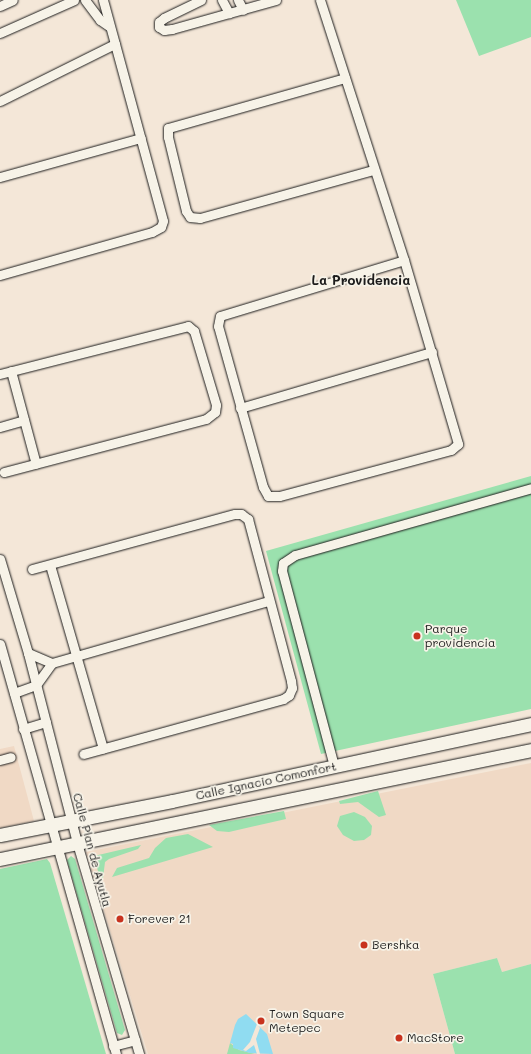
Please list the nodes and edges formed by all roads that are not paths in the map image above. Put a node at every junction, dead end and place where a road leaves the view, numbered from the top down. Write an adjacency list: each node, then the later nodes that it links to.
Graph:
1 (11, 0): 10 (street)
2 (74, 0): 14 (street)
3 (85, 0): 13 (street)
4 (103, 0): 13 (street)
5 (201, 0): 12 (street)
6 (222, 0): 12 (street)
7 (238, 0): 11 (street)
8 (276, 0): 11 (street)
9 (320, 0): 16 (street)
10 (0, 6)
11 (243, 10): 12 (street)
12 (229, 13)
13 (109, 26): 15 (street)
14 (0, 33)
15 (116, 44): 17 (street); 18 (street)
16 (345, 78): 19 (street); 19 (street)
17 (0, 101)
18 (141, 138): 20 (street); 22 (street)
19 (373, 170): 21 (street)
20 (0, 177)
21 (404, 260): 23 (street); 26 (street)
22 (0, 275)
23 (432, 352): 26 (street); 26 (street)
24 (11, 371): 25 (street); 27 (street); 29 (street)
25 (0, 374)
26 (240, 408)
27 (24, 420): 28 (street); 29 (street)
28 (0, 427)
29 (36, 464): 30 (street)
30 (4, 472)
31 (531, 488): 50 (street)
32 (0, 559): 37 (street, Calle Plan de Ayutla)
33 (50, 565): 34 (street); 35 (street); 38 (street)
34 (32, 569)
35 (268, 601): 38 (street); 45 (street)
36 (0, 644): 41 (street)
37 (28, 653): 39 (street); 40 (street, Calle Plan de Ayutla)
38 (75, 657): 39 (street); 45 (street)
39 (52, 662): 40 (street)
40 (36, 685): 41 (street); 42 (street, Calle Plan de Ayutla)
41 (14, 693): 44 (street)
42 (46, 722): 44 (street); 51 (street, Calle Plan de Ayutla)
43 (531, 724): 50 (main road, Calle Ignacio Comonfort)
44 (23, 729): 52 (street)
45 (103, 749): 47 (street)
46 (531, 750): 54 (main road, Calle Ignacio Comonfort)
47 (83, 754)
48 (11, 757): 49 (street)
49 (0, 760)
50 (334, 766): 51 (main road, Calle Ignacio Comonfort)
51 (71, 820): 52 (main road, Calle Ignacio Comonfort); 54 (street, Calle Plan de Ayutla)
52 (51, 825): 53 (main road, Calle Ignacio Comonfort); 55 (street)
53 (0, 835)
54 (77, 843): 55 (main road, Calle Ignacio Comonfort); 57 (street, Calle Plan de Ayutla)
55 (57, 848): 56 (main road, Calle Ignacio Comonfort); 58 (street)
56 (0, 859)
57 (135, 1040): 58 (street); 59 (street, Calle Plan de Ayutla)
58 (114, 1050)
59 (139, 1054)

